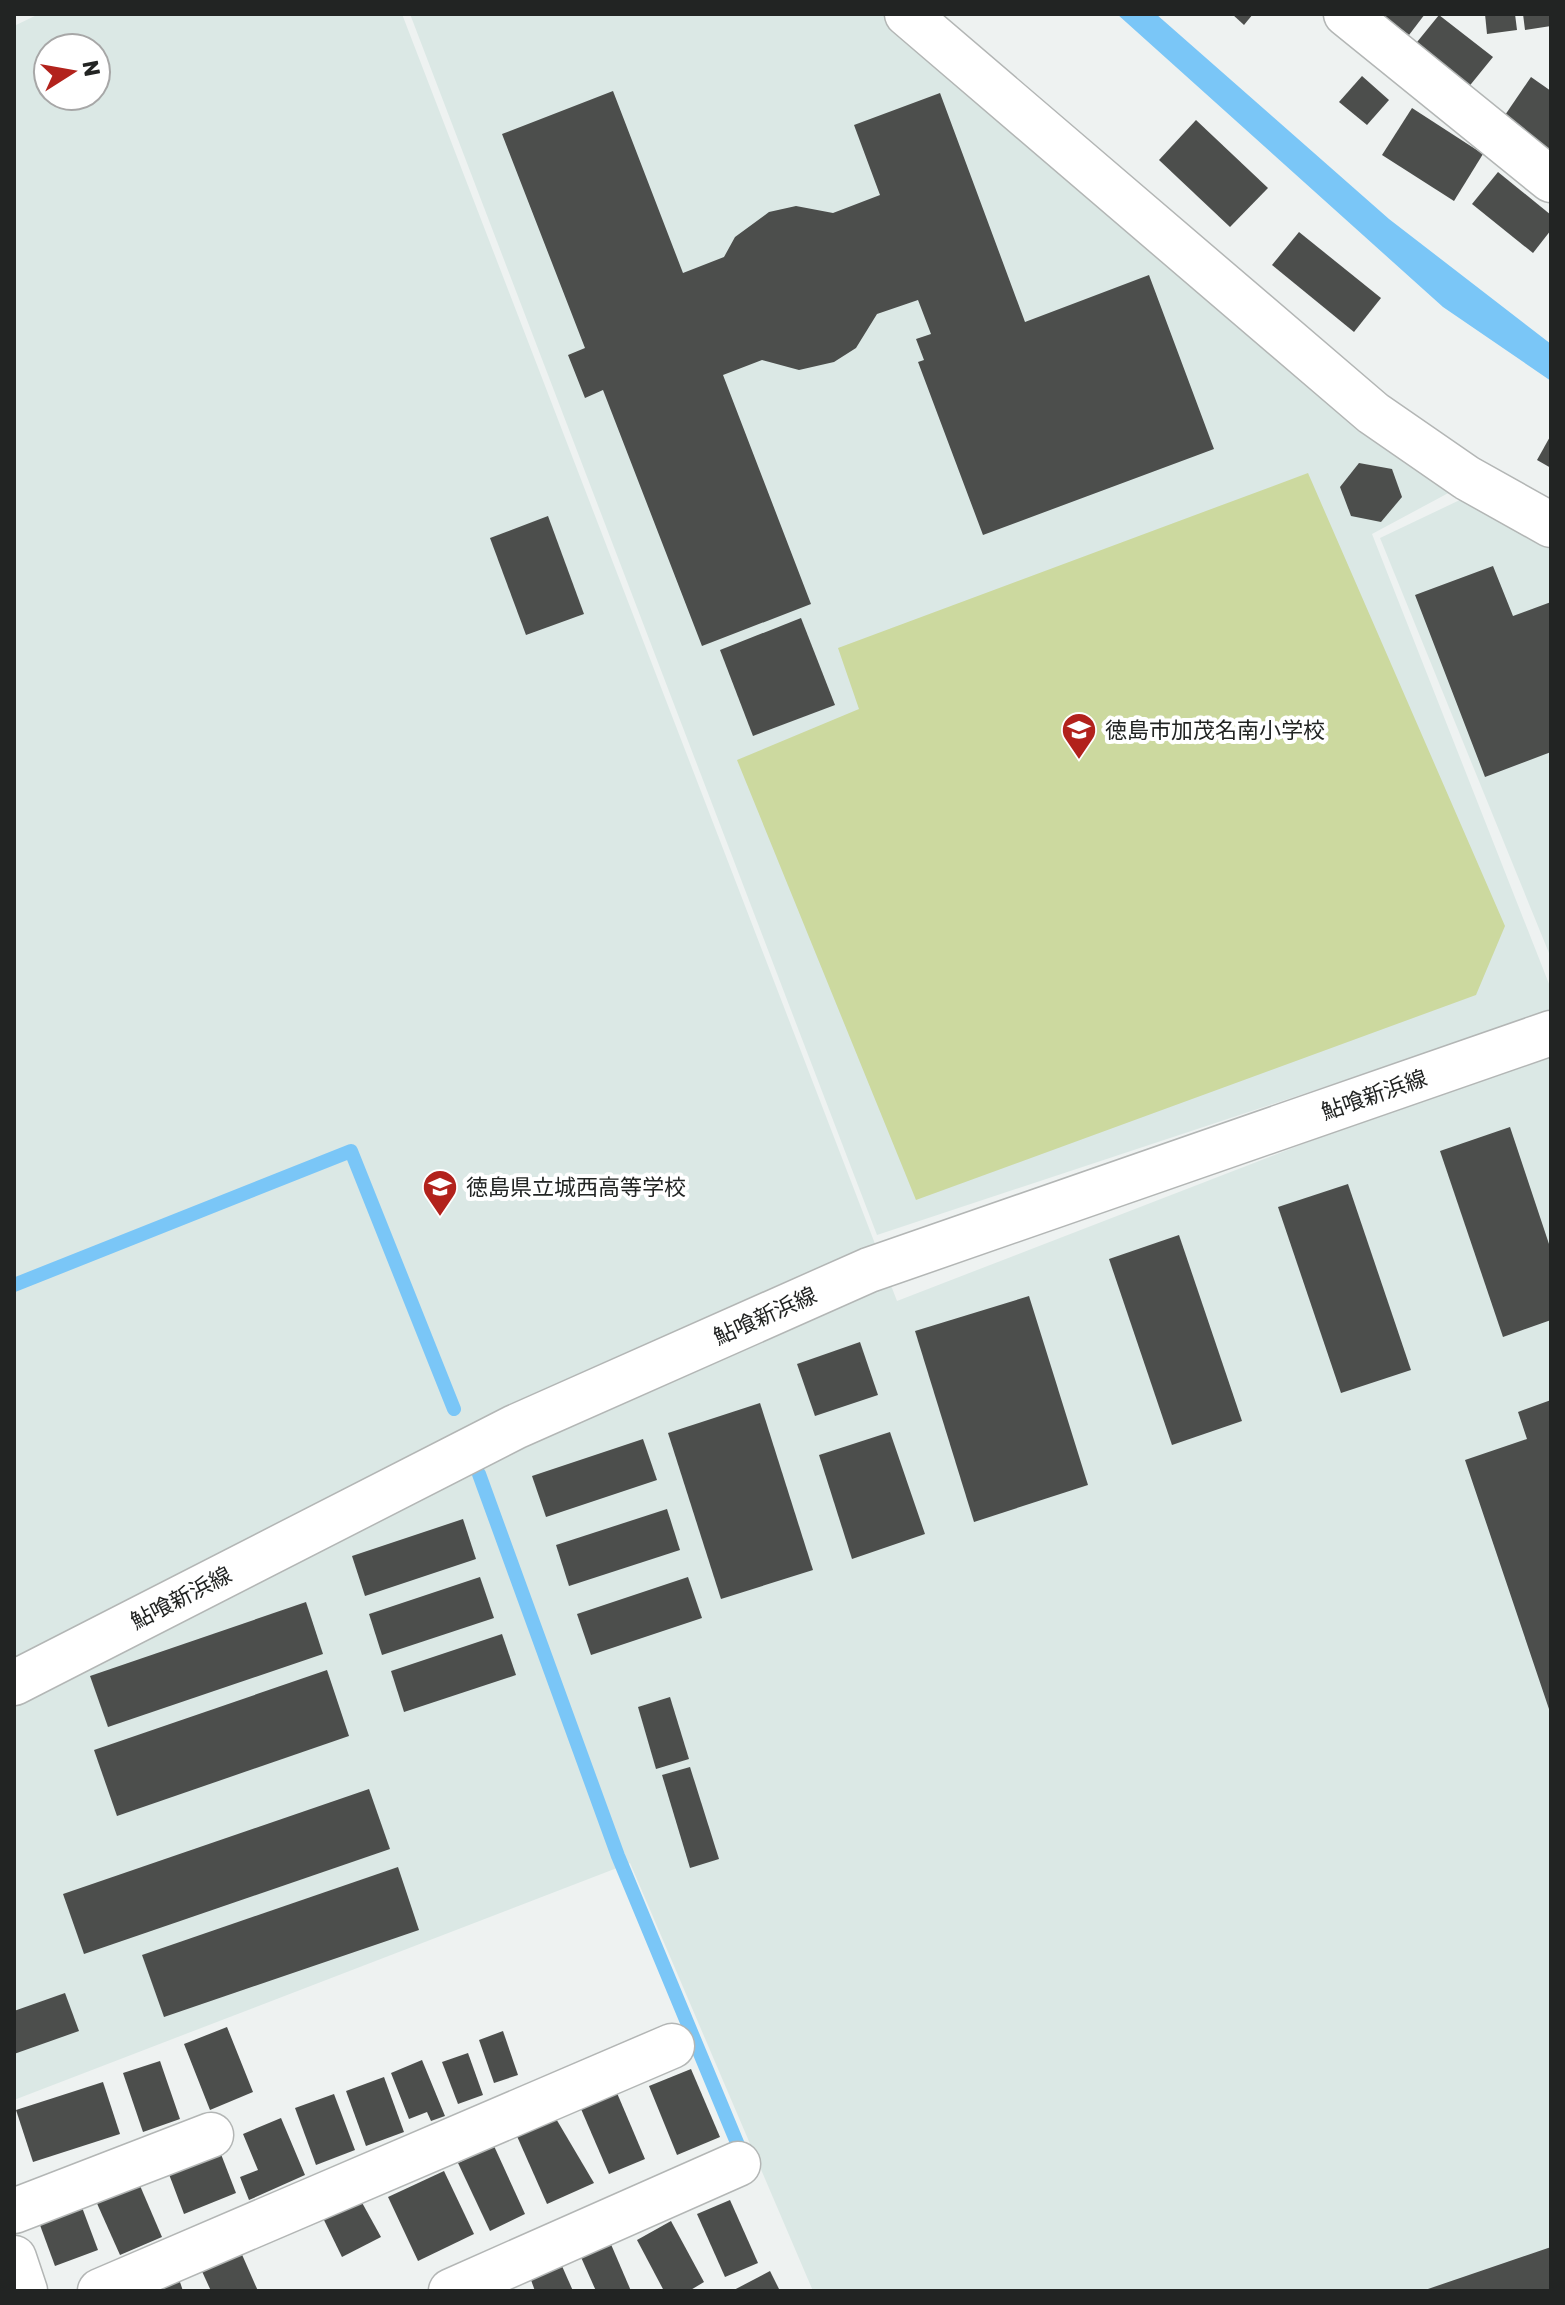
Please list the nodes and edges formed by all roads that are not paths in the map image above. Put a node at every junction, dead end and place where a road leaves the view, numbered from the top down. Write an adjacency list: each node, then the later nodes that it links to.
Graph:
1 (907, 14): 4 (street)
2 (1346, 14): 3 (street)
3 (1551, 180)
4 (1551, 525)
5 (1551, 1033): 6 (street, 鮎喰新浜線)
6 (14, 1683)
7 (672, 2046): 13 (street)
8 (211, 2135): 10 (street)
9 (738, 2164): 14 (street)
10 (14, 2211)
11 (14, 2258): 12 (street)
12 (25, 2291)
13 (100, 2291)
14 (451, 2291)

